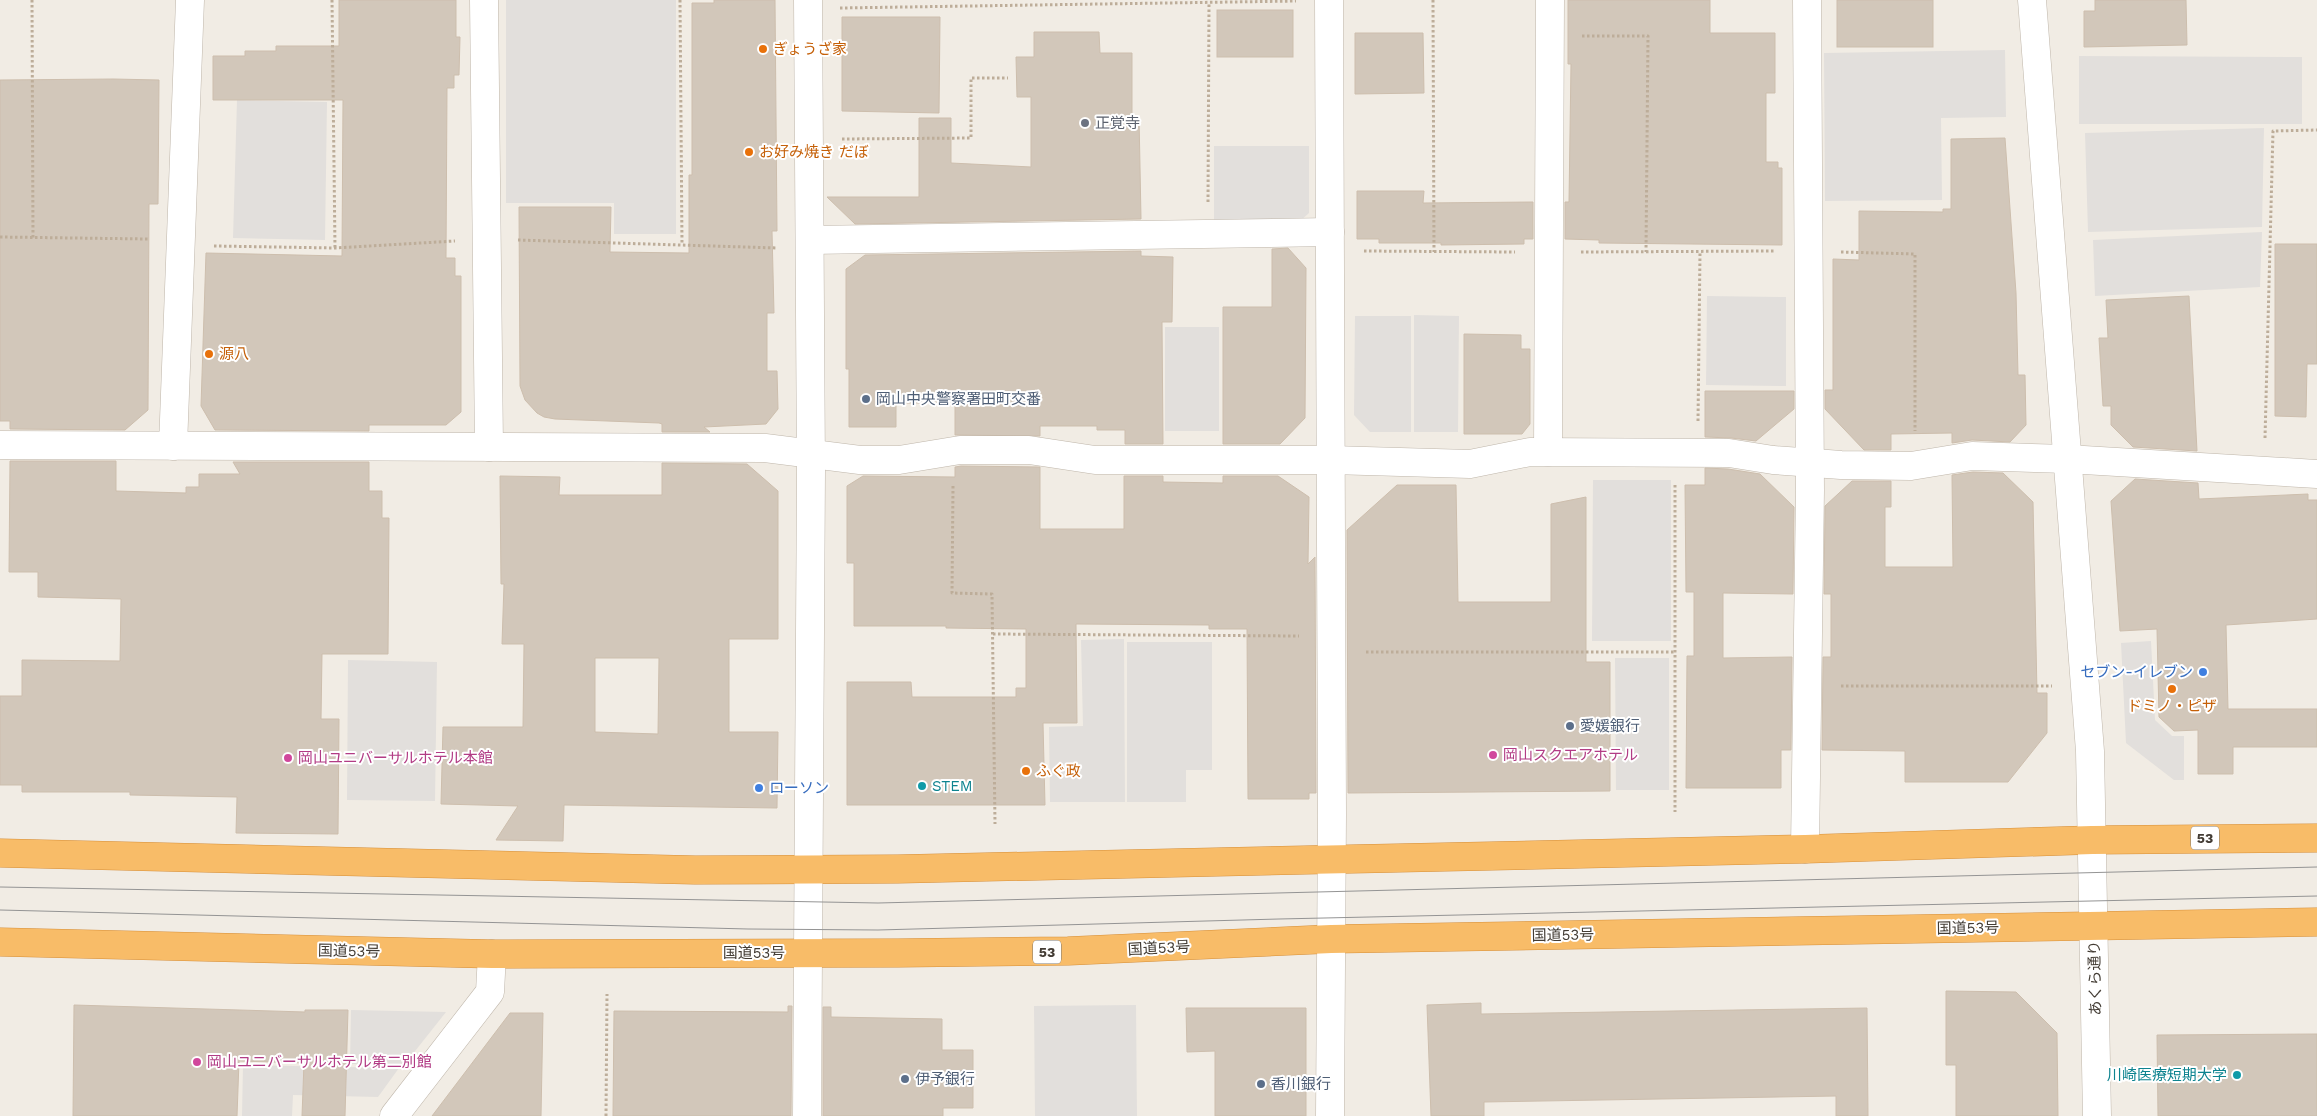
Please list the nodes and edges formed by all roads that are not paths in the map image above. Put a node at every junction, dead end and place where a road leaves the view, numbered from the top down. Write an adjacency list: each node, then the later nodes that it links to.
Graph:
1 (190, 0): 11 (street)
2 (484, 0): 12 (street)
3 (1329, 0): 8 (street)
4 (1550, 0): 13 (street)
5 (1807, 0): 17 (street)
6 (2032, 0): 15 (street, あくら通り)
7 (808, 4): 9 (street)
8 (1330, 241): 9 (street); 16 (street)
9 (810, 245): 14 (street)
10 (0, 445): 11 (street)
11 (172, 446): 12 (street)
12 (489, 447): 14 (street)
13 (1548, 452): 16 (street); 17 (street)
14 (811, 454): 16 (street); 24 (street)
15 (2067, 459): 17 (street); 18 (street); 20 (street, あくら通り)
16 (1331, 460): 23 (street)
17 (1810, 462): 21 (street)
18 (2317, 474)
19 (2317, 838): 20 (highway, 53)
20 (2092, 840): 21 (highway, 53); 26 (street, あくら通り)
21 (1805, 849): 23 (highway, 53)
22 (0, 853): 24 (highway, 53)
23 (1332, 861): 24 (highway, 53); 27 (street)
24 (809, 869): 29 (street)
25 (2317, 922): 26 (highway, 国道53号 / 53)
26 (2094, 927): 27 (highway, 国道53号 / 53); 34 (street, あくら通り)
27 (1331, 939): 29 (highway, 国道53号 / 53); 33 (street)
28 (0, 942): 30 (highway, 国道53号 / 53)
29 (810, 953): 30 (highway, 国道53号 / 53); 32 (street)
30 (492, 954): 31 (street)
31 (394, 1116)
32 (807, 1116)
33 (1330, 1116)
34 (2096, 1116)

